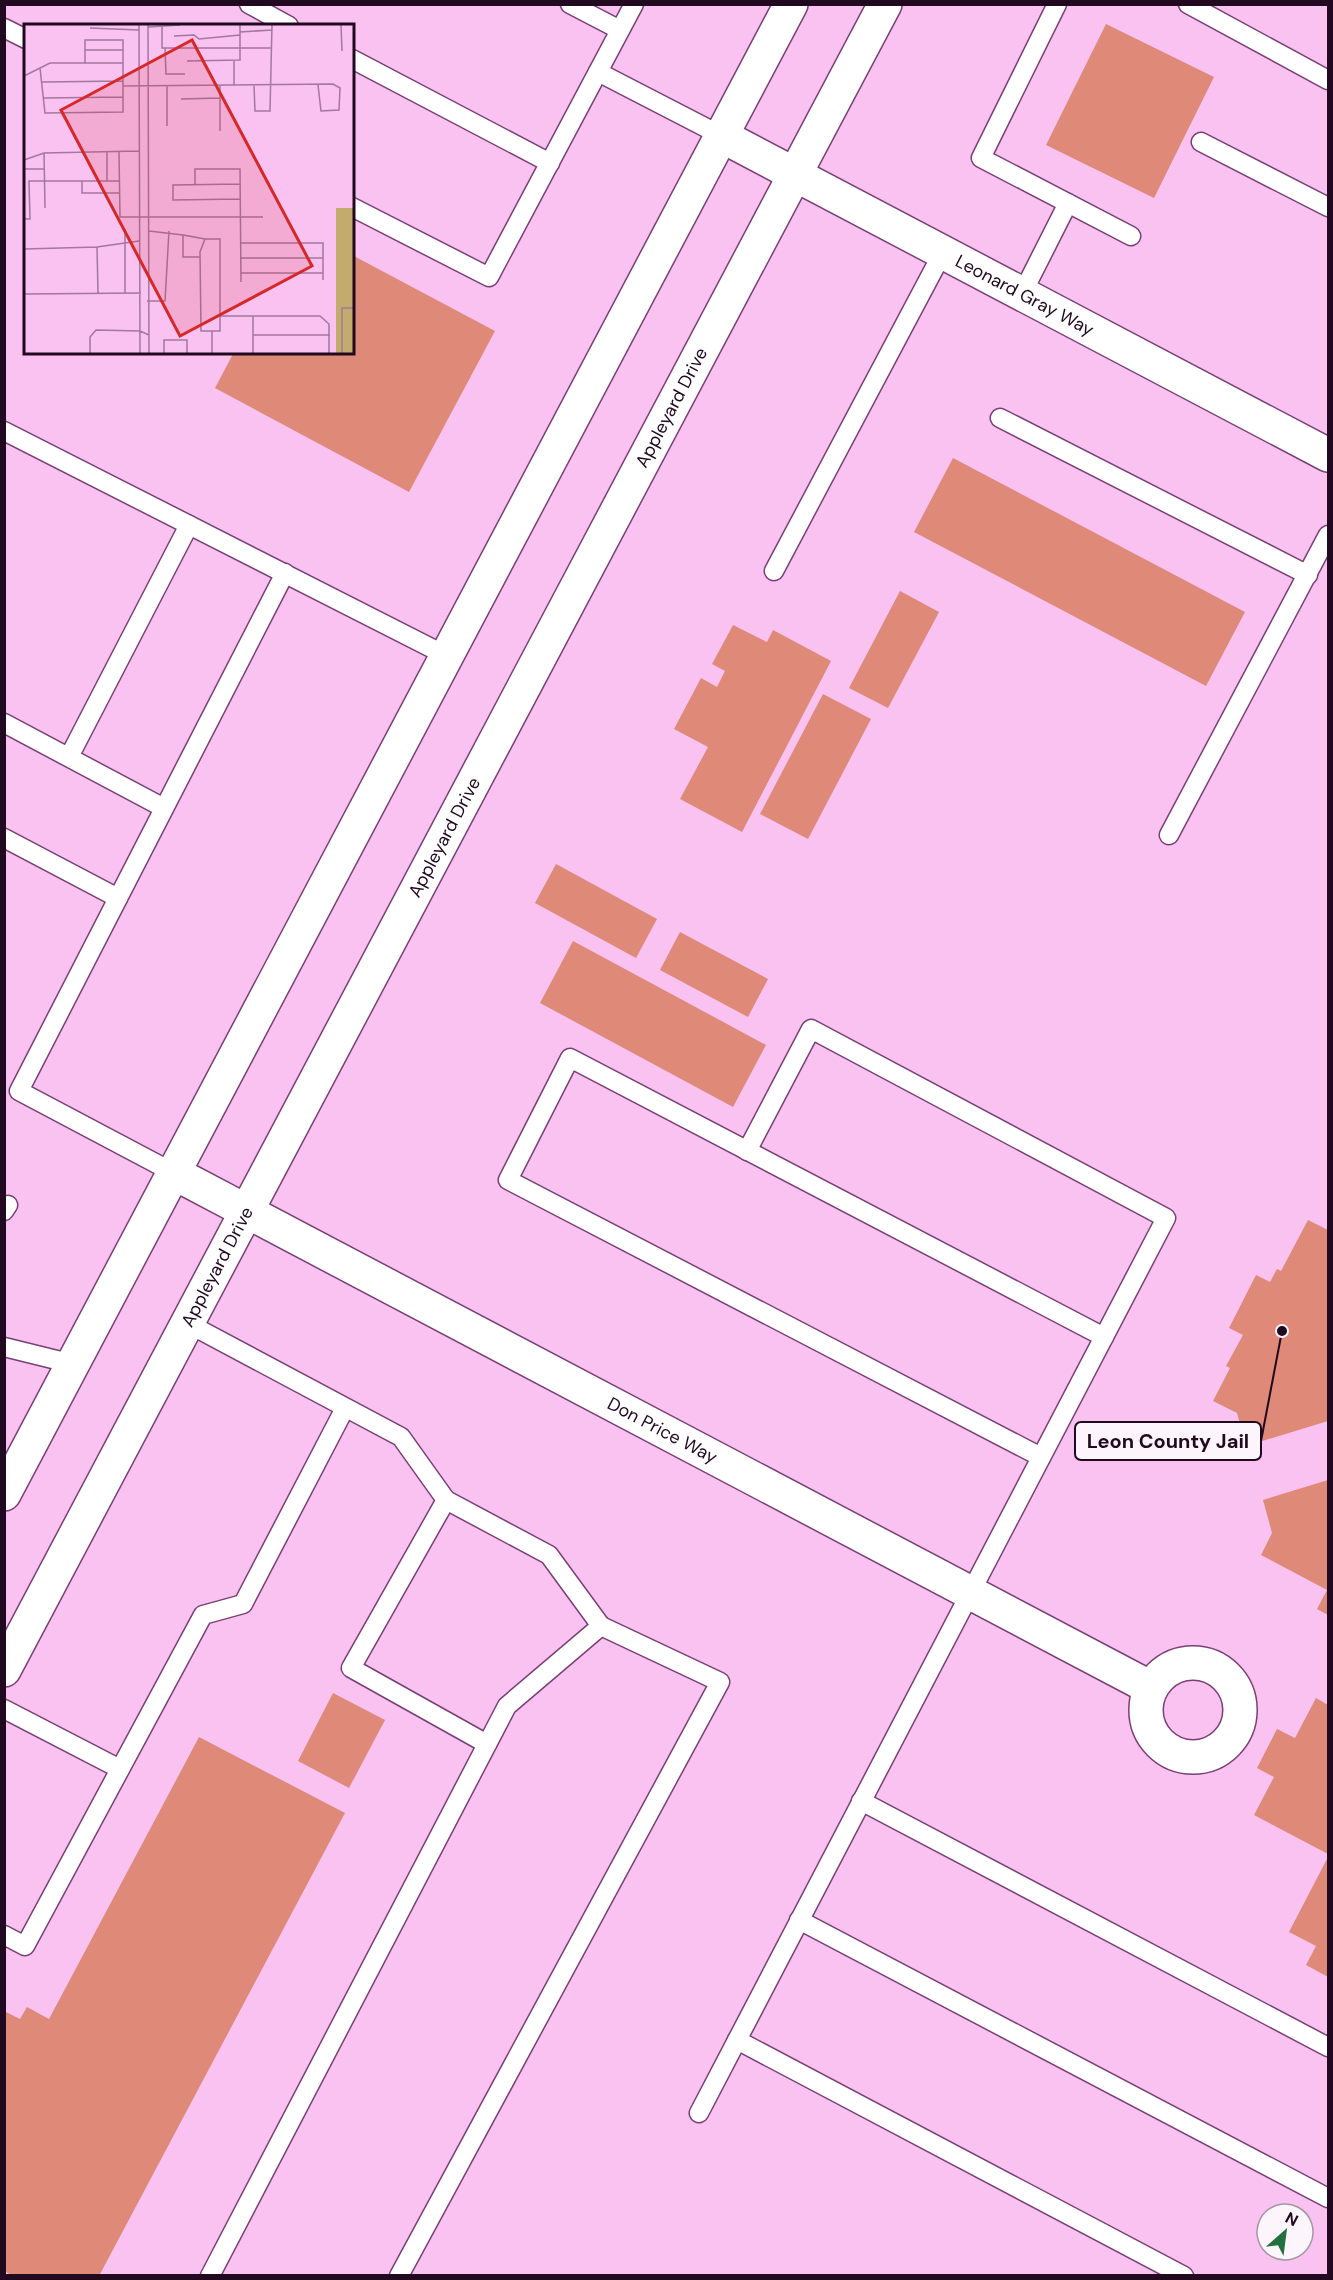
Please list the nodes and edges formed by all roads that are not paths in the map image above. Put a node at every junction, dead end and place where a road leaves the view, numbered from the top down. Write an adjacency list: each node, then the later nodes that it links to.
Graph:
1 (249, 4): 8 (lane)
2 (570, 4): 10 (lane)
3 (634, 4): 10 (lane)
4 (791, 4): 15 (street)
5 (885, 4): 18 (street, Appleyard Drive)
6 (1057, 4): 19 (lane)
7 (1188, 4): 14 (lane)
8 (285, 24)
9 (4, 28): 11 (lane)
10 (620, 30): 13 (lane)
11 (24, 38)
12 (354, 60): 17 (lane)
13 (598, 72): 15 (lane); 17 (lane)
14 (1329, 80)
15 (722, 136): 18 (street, Leonard Gray Way); 33 (street)
16 (1201, 142): 20 (lane)
17 (549, 163): 21 (lane)
18 (794, 174): 23 (street, Leonard Gray Way); 42 (street, Appleyard Drive)
19 (1068, 203): 22 (lane); 24 (lane)
20 (1329, 207)
21 (354, 208)
22 (1131, 236)
23 (943, 252): 24 (street, Leonard Gray Way); 30 (lane)
24 (1022, 294): 27 (street, Leonard Gray Way)
25 (1000, 418): 32 (lane)
26 (4, 431): 28 (lane)
27 (1329, 455)
28 (189, 525): 31 (lane); 35 (lane)
29 (1329, 536): 32 (lane)
30 (774, 571)
31 (285, 573): 33 (lane); 36 (lane)
32 (1308, 575): 37 (lane)
33 (447, 656): 41 (street)
34 (4, 723): 35 (lane)
35 (69, 757): 36 (lane)
36 (164, 808): 39 (lane)
37 (1169, 835)
38 (4, 838): 39 (lane)
39 (118, 898): 41 (lane)
40 (747, 1151): 44 (lane); 44 (lane); 48 (lane)
41 (174, 1173): 42 (street, Don Price Way); 46 (street)
42 (246, 1211): 43 (street, Appleyard Drive); 51 (street, Don Price Way)
43 (187, 1323): 47 (lane); 53 (street, Appleyard Drive)
44 (1104, 1337): 48 (lane)
45 (4, 1347): 46 (lane)
46 (73, 1364): 49 (street)
47 (345, 1408): 50 (lane); 57 (lane)
48 (1041, 1457): 51 (lane)
49 (4, 1494)
50 (446, 1500): 52 (lane); 56 (lane)
51 (970, 1593): 54 (street, Don Price Way); 58 (lane)
52 (601, 1626): 56 (lane); 66 (lane)
53 (4, 1670)
54 (1151, 1688)
55 (4, 1709): 57 (lane)
56 (487, 1744): 65 (lane)
57 (120, 1769): 60 (lane)
58 (861, 1801): 59 (lane); 62 (lane)
59 (800, 1920): 61 (lane); 64 (lane)
60 (4, 1935)
61 (737, 2040): 63 (lane); 67 (lane)
62 (1329, 2046)
63 (699, 2113)
64 (1326, 2190)
65 (210, 2276)
66 (399, 2276)
67 (1184, 2276)

